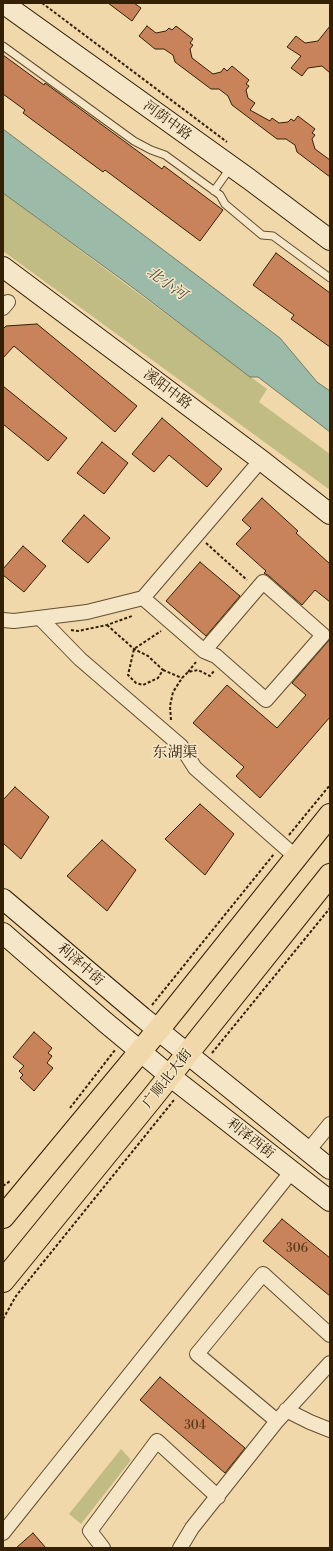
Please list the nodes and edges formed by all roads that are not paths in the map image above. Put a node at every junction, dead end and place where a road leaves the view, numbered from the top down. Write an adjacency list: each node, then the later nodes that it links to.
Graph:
1 (3, 3): 4 (street, 河荫中路)
2 (26, 3): 6 (street, 河荫中路)
3 (3, 46): 5 (lane)
4 (231, 167): 5 (lane); 7 (street, 河荫中路)
5 (214, 191): 9 (lane)
6 (330, 227)
7 (330, 240)
8 (3, 267): 10 (street, 溪阳中路)
9 (330, 278)
10 (261, 460): 11 (street, 溪阳中路); 12 (street)
11 (330, 514)
12 (143, 598): 13 (street); 15 (street)
13 (41, 618): 14 (street); 17 (street)
14 (3, 620)
15 (204, 651): 15 (street)
16 (330, 815): 17 (main road)
17 (289, 850): 21 (main road)
18 (330, 875): 23 (main road, 广顺北大街)
19 (3, 899): 21 (street, 利泽中街)
20 (3, 933): 22 (street, 利泽中街)
21 (150, 1024): 22 (main road); 23 (street, 利泽中街)
22 (133, 1045): 24 (street, 利泽中街); 30 (main road)
23 (194, 1060): 24 (main road, 广顺北大街); 26 (street, 利泽西街)
24 (177, 1082): 28 (street, 利泽西街); 31 (main road, 广顺北大街)
25 (330, 1124): 26 (street)
26 (308, 1151): 27 (street, 利泽西街)
27 (330, 1169)
28 (292, 1171): 29 (street, 利泽西街); 37 (street)
29 (330, 1201)
30 (3, 1217)
31 (3, 1281)
32 (330, 1335): 34 (street)
33 (330, 1362): 34 (street)
34 (281, 1416): 35 (street); 36 (street)
35 (330, 1430)
36 (218, 1497): 38 (street); 39 (street)
37 (3, 1533)
38 (103, 1548)
39 (180, 1548)

